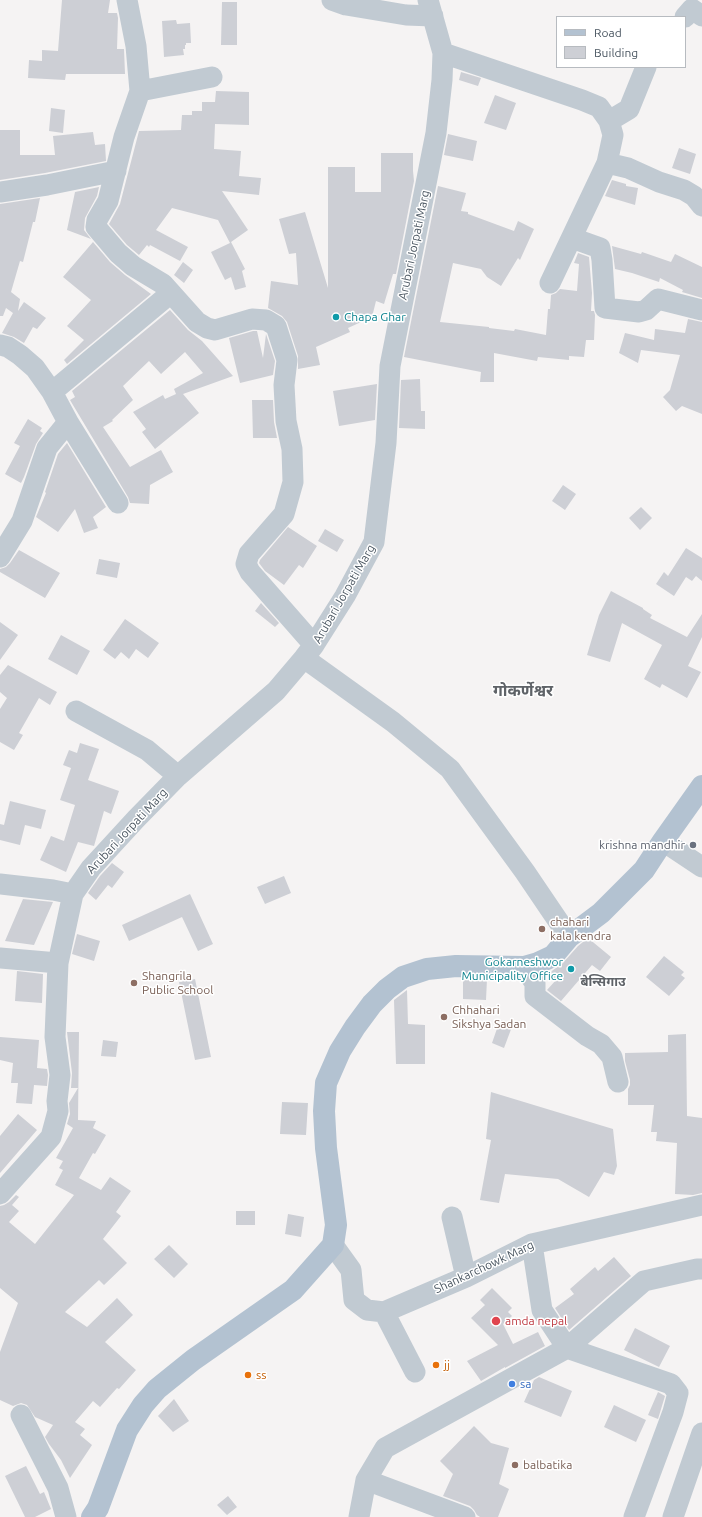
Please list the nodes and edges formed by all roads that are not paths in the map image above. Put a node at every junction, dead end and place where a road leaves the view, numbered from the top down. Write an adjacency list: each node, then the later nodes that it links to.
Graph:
1 (127, 0): 9 (street)
2 (332, 0): 3 (street)
3 (431, 8): 6 (street, Arubari Jorpati Marg)
4 (686, 16): 5 (street)
5 (702, 16)
6 (443, 53): 10 (street); 24 (street, Arubari Jorpati Marg)
7 (646, 68): 10 (street)
8 (212, 77): 9 (street)
9 (140, 92): 12 (street)
10 (609, 121): 11 (street)
11 (607, 163): 14 (street); 15 (street)
12 (116, 171): 13 (street); 17 (street)
13 (0, 192)
14 (702, 206)
15 (572, 238): 16 (street); 18 (street)
16 (550, 283)
17 (171, 293): 20 (street); 24 (street)
18 (702, 310)
19 (0, 345): 20 (street)
20 (52, 392): 21 (street)
21 (68, 422): 22 (street); 23 (street)
22 (118, 503)
23 (0, 557)
24 (309, 652): 26 (street, Arubari Jorpati Marg); 32 (street)
25 (76, 712): 26 (street)
26 (178, 776): 31 (street, Arubari Jorpati Marg)
27 (702, 786): 28 (main road)
28 (662, 841): 29 (street); 32 (main road)
29 (702, 867)
30 (0, 884): 31 (street)
31 (73, 894): 34 (street, Arubari Jorpati Marg)
32 (569, 937): 35 (main road)
33 (0, 958): 34 (street)
34 (58, 963): 37 (street, Arubari Jorpati Marg)
35 (524, 967): 36 (street); 41 (main road)
36 (618, 1082)
37 (0, 1194)
38 (702, 1205): 40 (street, Shankarchowk Marg)
39 (452, 1217): 43 (street)
40 (532, 1244): 43 (street, Shankarchowk Marg); 45 (street)
41 (333, 1245): 44 (street); 51 (main road)
42 (702, 1269): 45 (street)
43 (466, 1277): 44 (street, Shankarchowk Marg)
44 (384, 1312): 46 (street)
45 (567, 1348): 49 (street); 54 (street)
46 (415, 1372)
47 (21, 1415): 50 (street)
48 (702, 1433): 55 (street)
49 (366, 1480): 52 (street); 53 (street)
50 (66, 1517)
51 (92, 1517)
52 (359, 1517)
53 (465, 1517)
54 (634, 1517)
55 (673, 1517)

